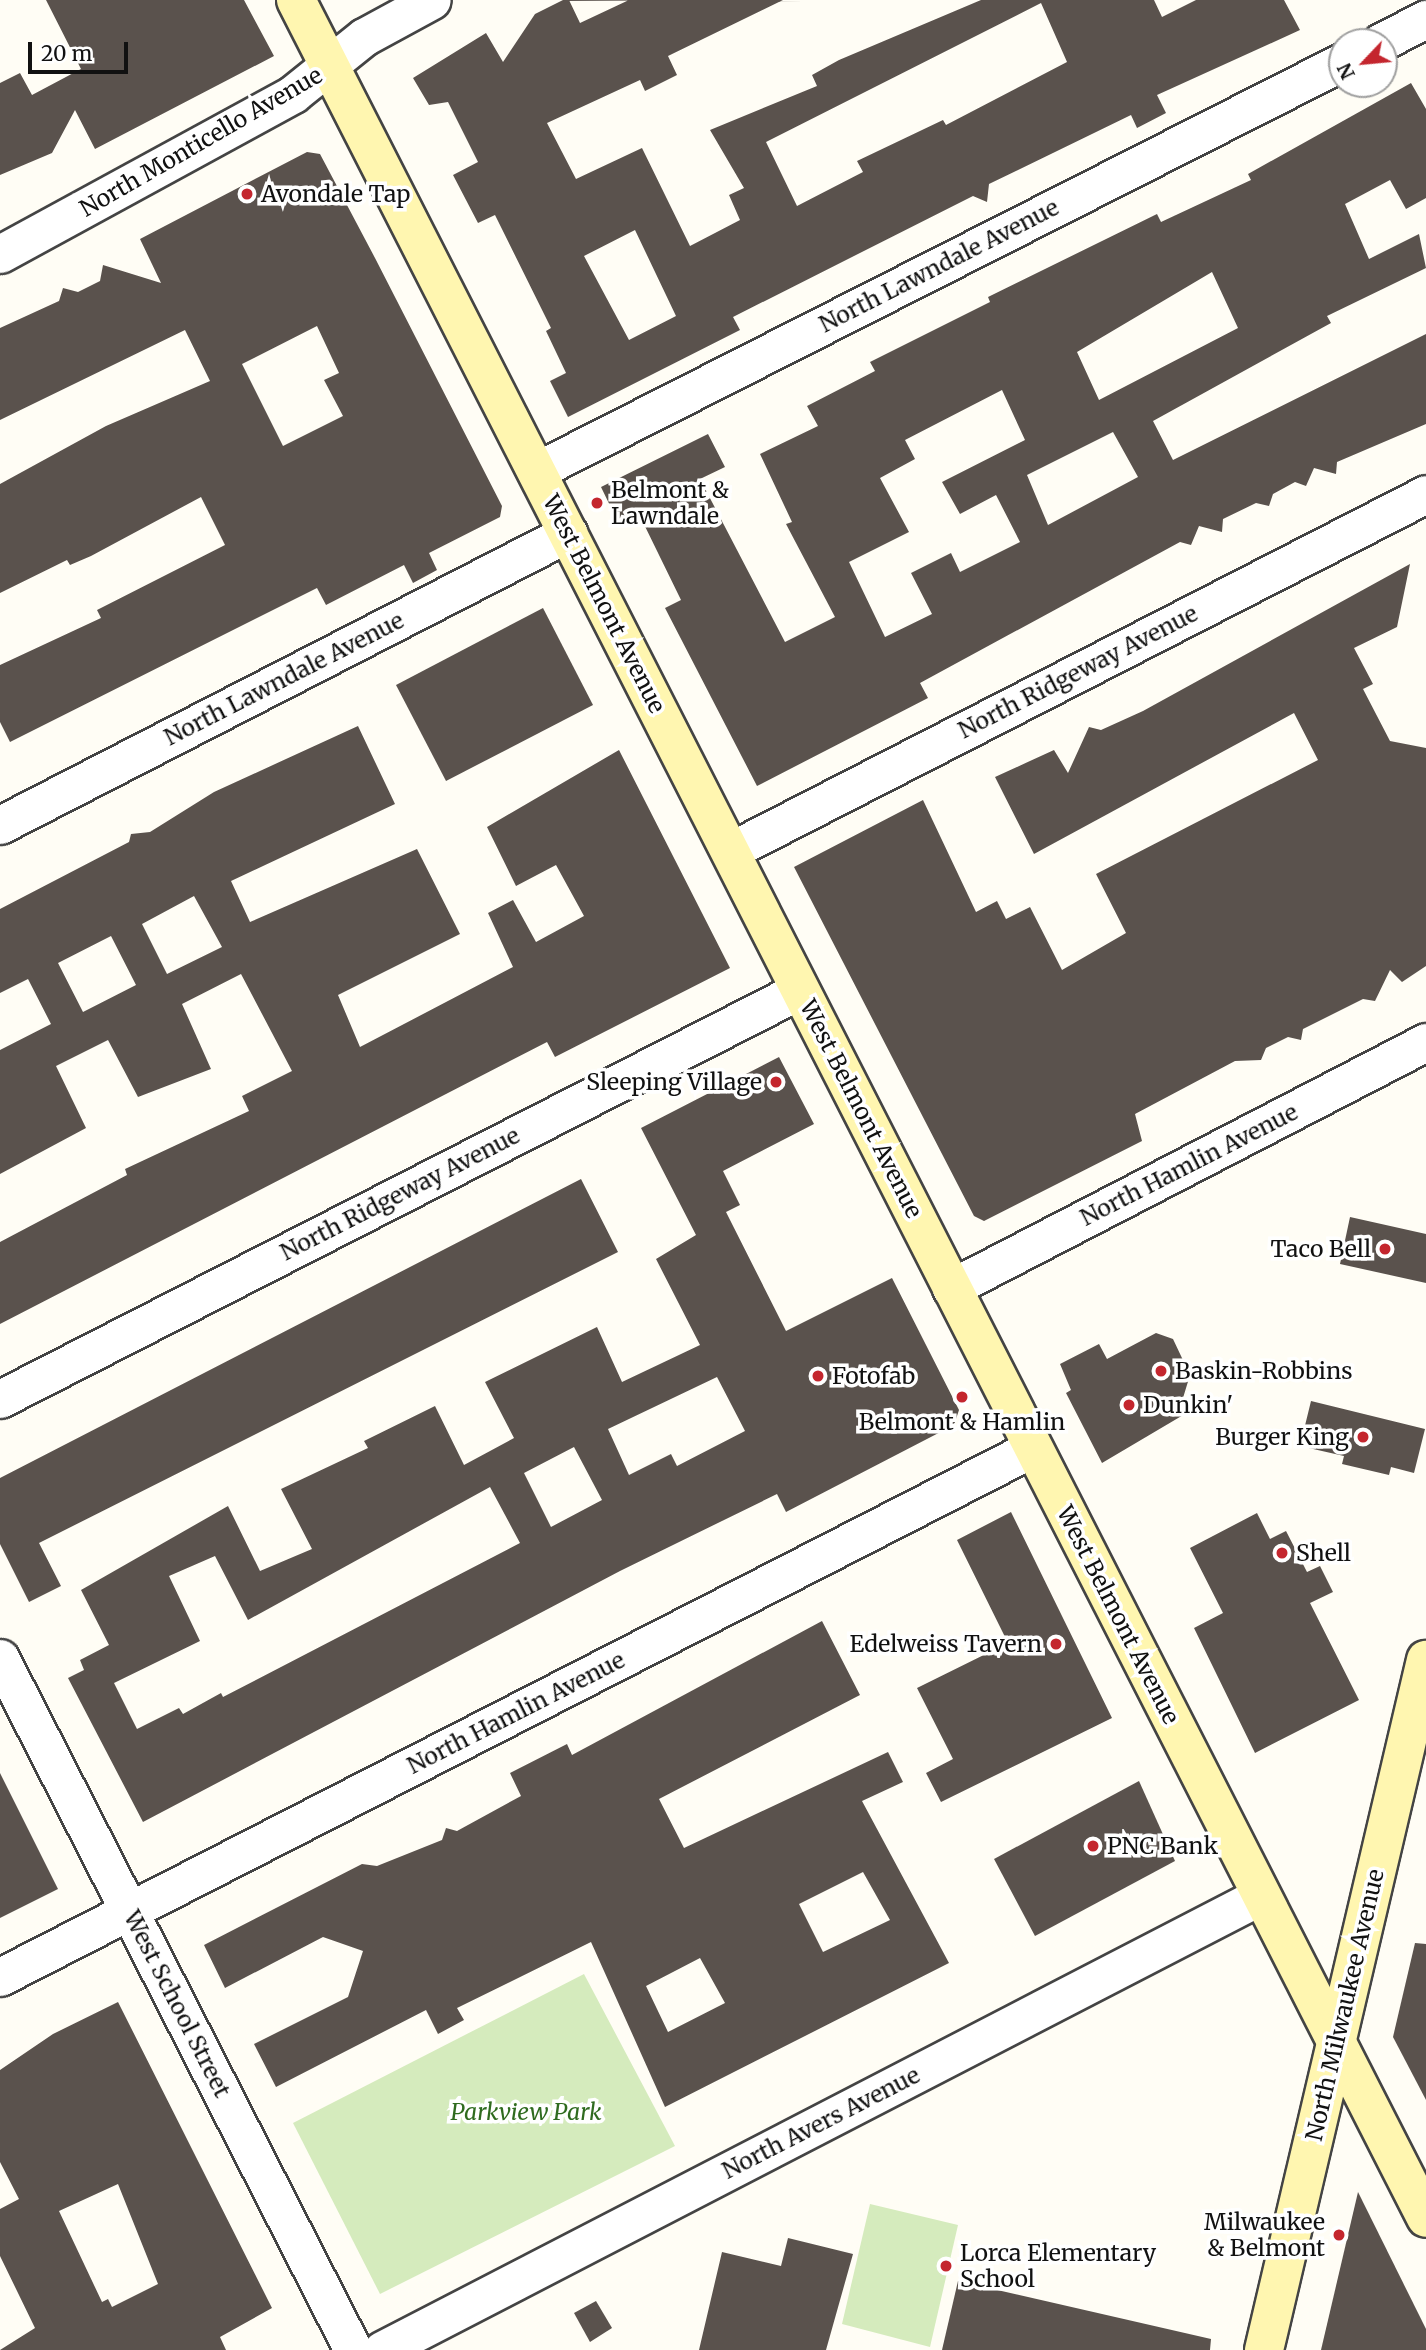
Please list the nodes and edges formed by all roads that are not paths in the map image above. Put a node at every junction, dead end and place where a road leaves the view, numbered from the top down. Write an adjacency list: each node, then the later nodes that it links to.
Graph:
1 (296, 0): 5 (main road, West Belmont Avenue)
2 (432, 0): 5 (street, North Monticello Avenue)
3 (1426, 19): 4 (street)
4 (1398, 33)
5 (331, 67): 7 (street, North Monticello Avenue); 8 (main road, West Belmont Avenue)
6 (1328, 69): 8 (street, North Lawndale Avenue)
7 (0, 254)
8 (536, 471): 10 (main road, West Belmont Avenue)
9 (1426, 494): 12 (street, North Ridgeway Avenue)
10 (568, 533): 11 (street, North Lawndale Avenue); 12 (main road, West Belmont Avenue)
11 (0, 825)
12 (730, 850): 13 (main road, West Belmont Avenue)
13 (800, 990): 15 (main road, West Belmont Avenue); 16 (street, North Ridgeway Avenue)
14 (1426, 1042): 15 (street, North Hamlin Avenue)
15 (951, 1288): 17 (main road, West Belmont Avenue)
16 (0, 1399)
17 (1033, 1448): 20 (main road, West Belmont Avenue); 21 (street, North Hamlin Avenue)
18 (0, 1658): 21 (street, West School Street)
19 (1426, 1660): 23 (main road, North Milwaukee Avenue)
20 (1260, 1896): 23 (main road, West Belmont Avenue); 26 (street, North Avers Avenue)
21 (130, 1911): 22 (street, North Hamlin Avenue); 25 (street, West School Street)
22 (0, 1977)
23 (1336, 2046): 24 (main road, West Belmont Avenue); 27 (main road, North Milwaukee Avenue)
24 (1426, 2218)
25 (353, 2350)
26 (382, 2350)
27 (1264, 2350)

